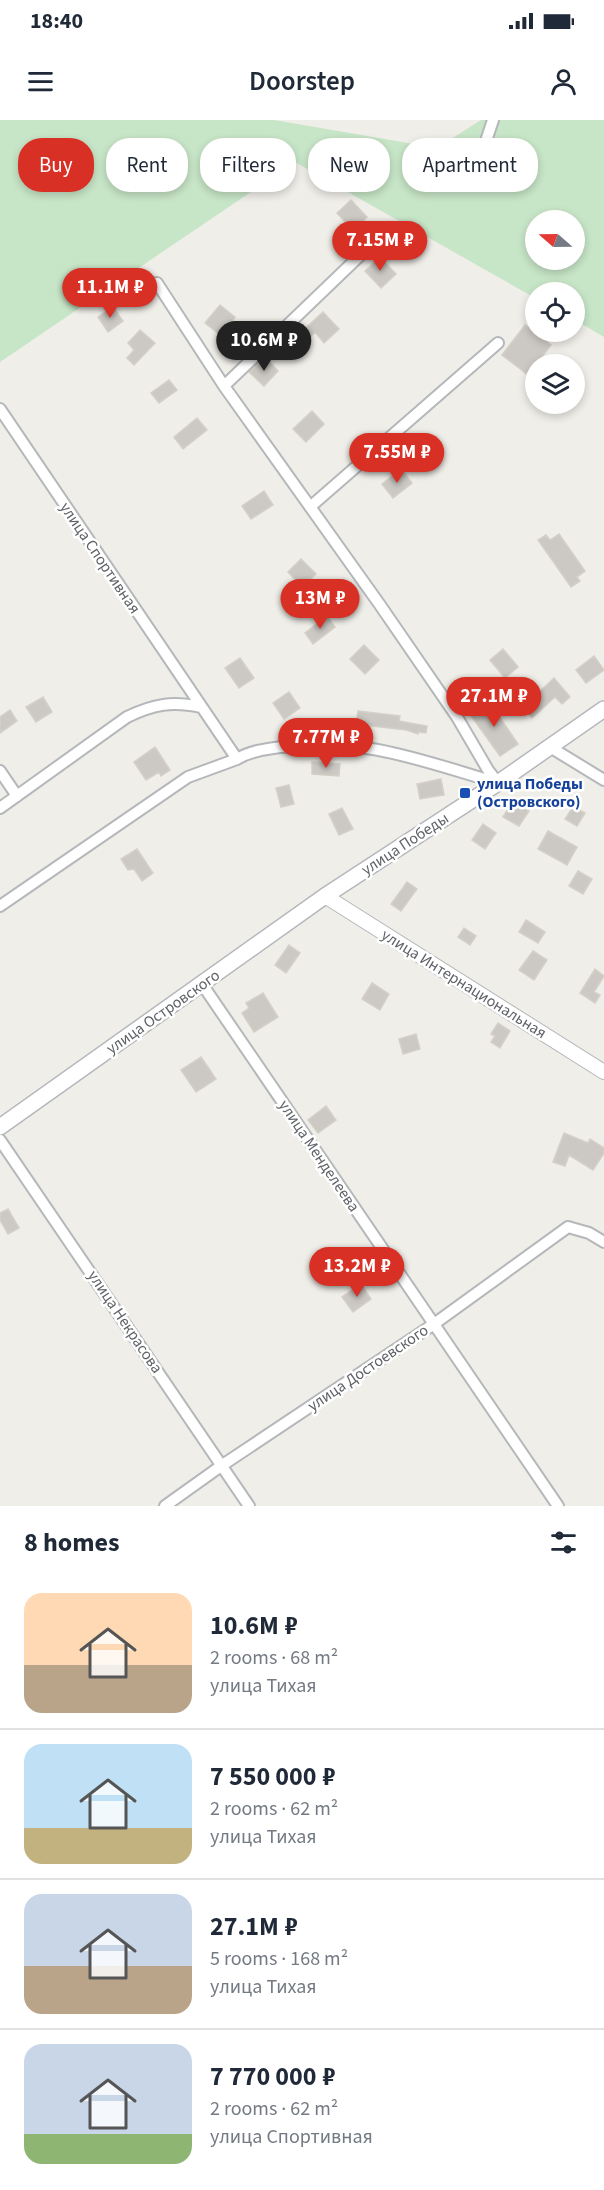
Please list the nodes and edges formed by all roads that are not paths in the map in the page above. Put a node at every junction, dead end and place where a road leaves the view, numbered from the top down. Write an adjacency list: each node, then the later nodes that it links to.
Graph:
1 (493, 120): 2 (street)
2 (486, 138)
3 (373, 243): 6 (street)
4 (157, 283): 6 (street)
5 (498, 344): 8 (street)
6 (224, 386): 8 (street)
7 (0, 409): 9 (street, улица Спортивная)
8 (310, 507): 15 (street)
9 (201, 707): 12 (street, улица Спортивная); 16 (street)
10 (604, 709): 11 (main road, улица Победы)
11 (550, 747): 14 (street); 15 (main road, улица Победы)
12 (237, 759): 15 (street); 19 (street)
13 (0, 771): 16 (street)
14 (604, 780)
15 (498, 783): 18 (main road, улица Победы)
16 (17, 796): 17 (street)
17 (0, 808)
18 (325, 896): 20 (main road, улица Островского); 21 (street, улица Интернациональная)
19 (0, 906)
20 (202, 984): 22 (main road, улица Островского); 25 (street, улица Менделеева)
21 (604, 1072)
22 (0, 1127)
23 (0, 1140): 26 (street, улица Некрасова)
24 (604, 1242): 25 (street, улица Достоевского)
25 (434, 1324): 26 (street, улица Достоевского); 29 (street, улица Менделеева)
26 (221, 1466): 27 (street, улица Достоевского); 28 (street, улица Некрасова)
27 (165, 1506)
28 (249, 1506)
29 (558, 1506)

